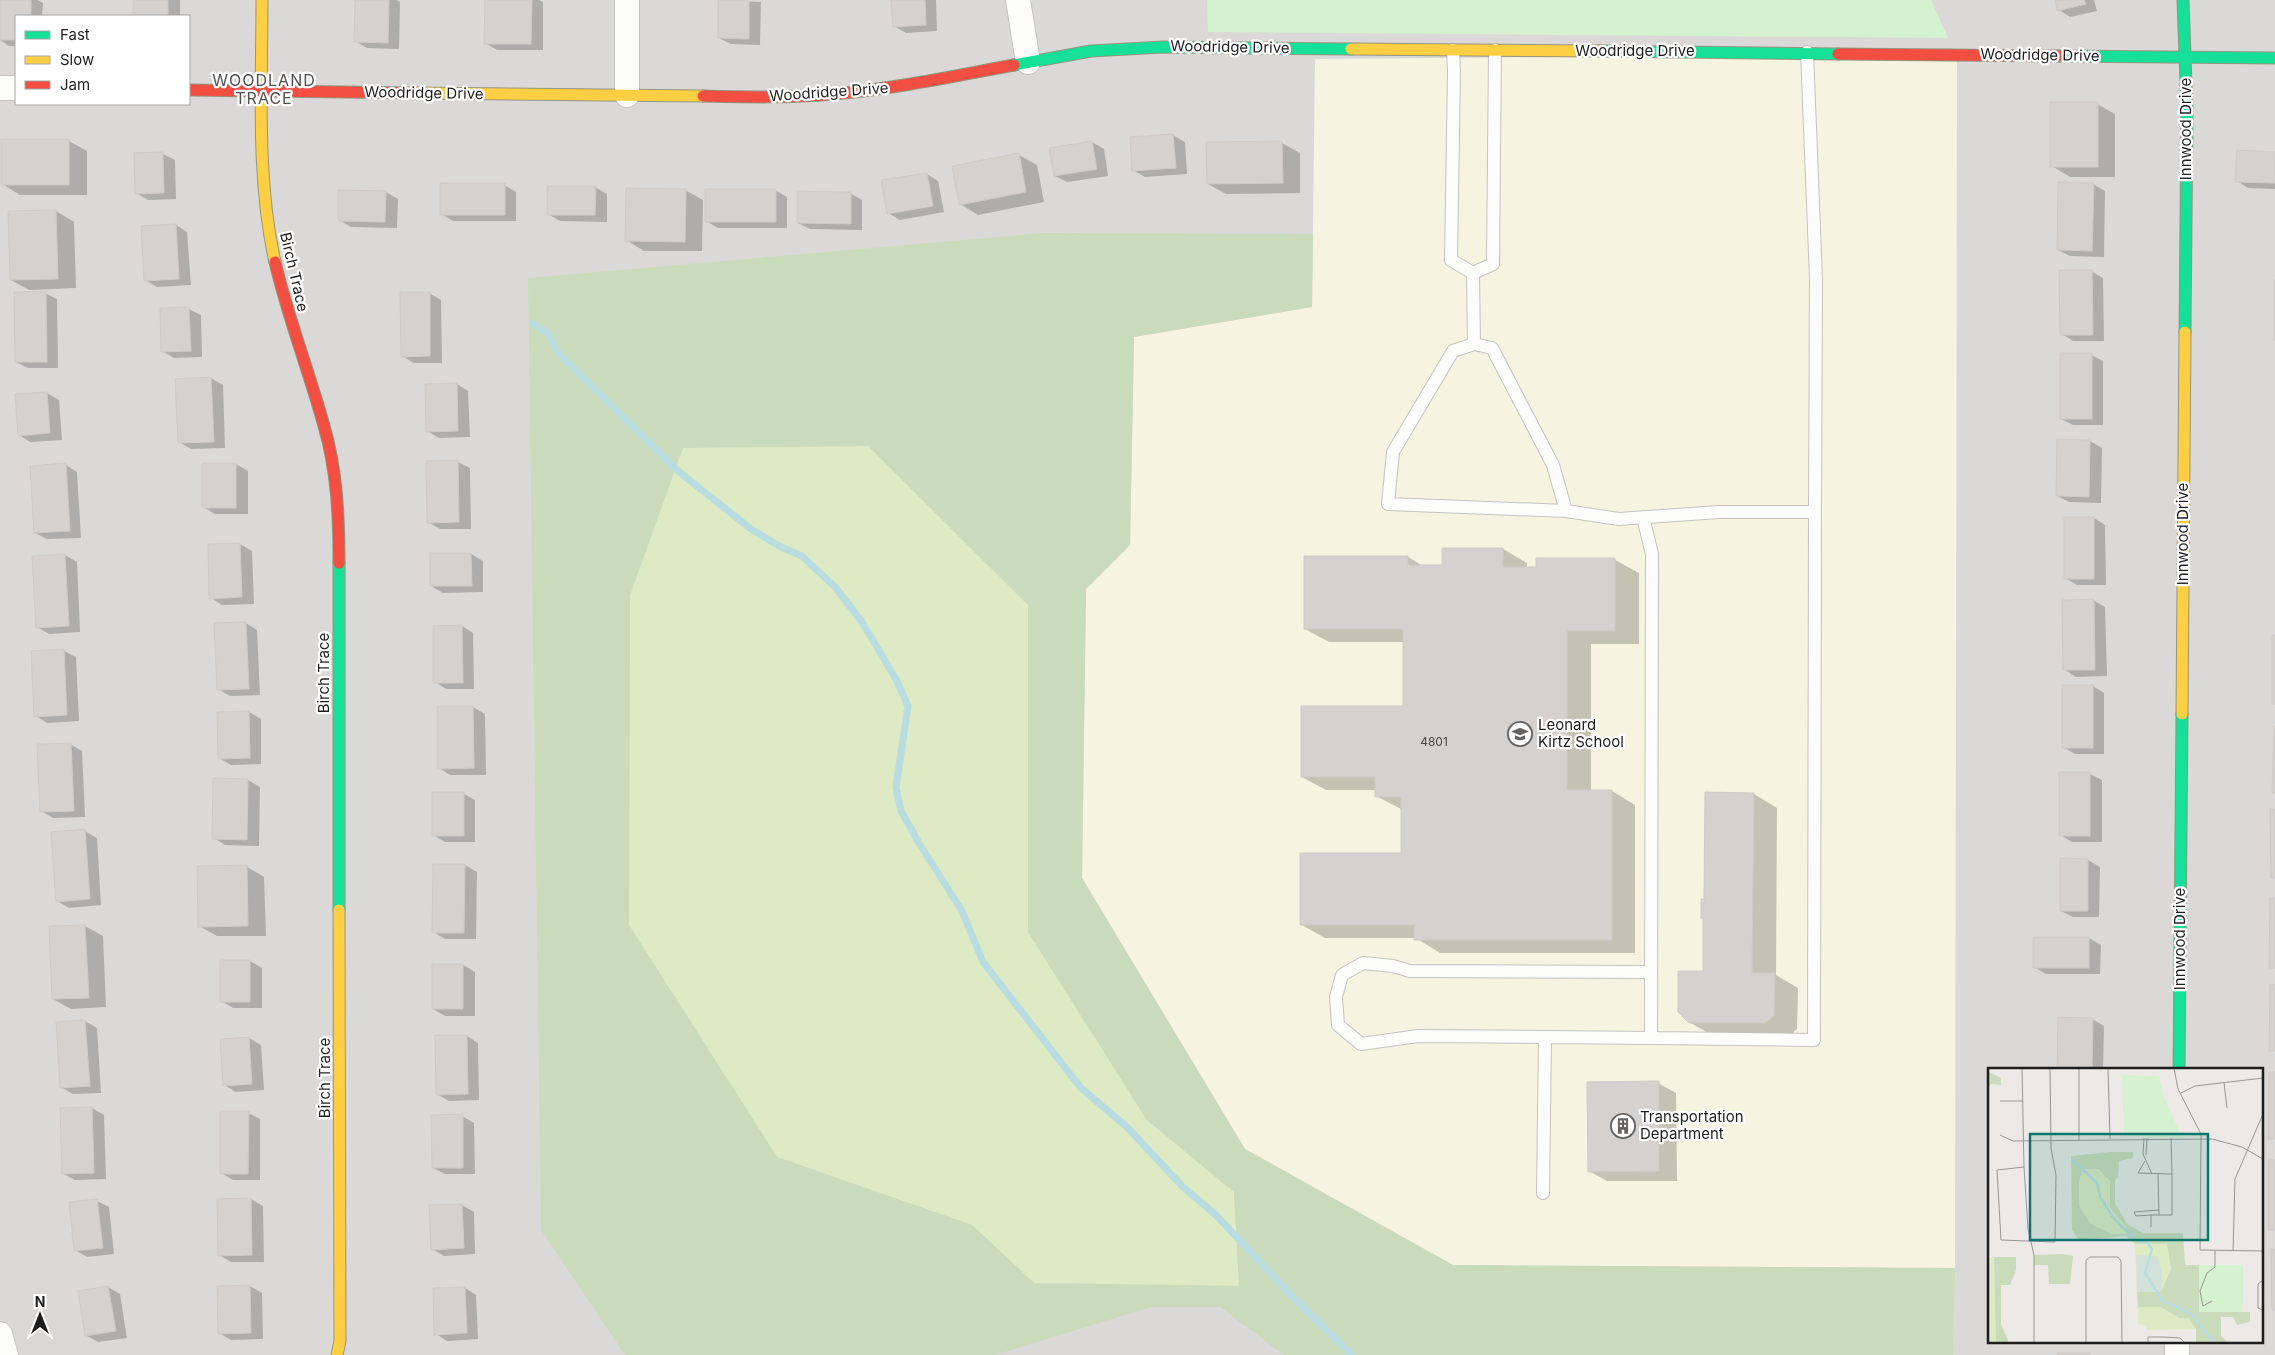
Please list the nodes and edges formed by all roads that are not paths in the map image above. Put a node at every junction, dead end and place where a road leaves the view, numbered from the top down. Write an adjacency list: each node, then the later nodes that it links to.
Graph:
1 (262, 0): 14 (street, Birch Trace)
2 (626, 0): 15 (street)
3 (1018, 0): 10 (street)
4 (2183, 0): 8 (street, Innwood Drive)
5 (1453, 50): 6 (street, Woodridge Drive); 10 (street, Woodridge Drive); 16 (lane)
6 (1495, 50): 7 (street, Woodridge Drive); 16 (lane)
7 (1807, 52): 8 (street, Woodridge Drive); 19 (lane)
8 (2185, 56): 9 (street, Woodridge Drive); 24 (street, Innwood Drive)
9 (2275, 58)
10 (1028, 62): 15 (street, Woodridge Drive)
11 (0, 88): 12 (street)
12 (15, 88)
13 (190, 90): 14 (street, Woodridge Drive)
14 (262, 90): 15 (street, Woodridge Drive); 29 (street, Birch Trace)
15 (627, 95)
16 (1473, 273): 17 (lane)
17 (1474, 344): 18 (lane); 18 (lane)
18 (1566, 511): 20 (lane)
19 (1815, 512): 20 (lane); 23 (lane)
20 (1643, 517): 21 (lane)
21 (1652, 972): 22 (lane); 23 (lane)
22 (1545, 1037): 23 (lane); 25 (lane)
23 (1651, 1038)
24 (2179, 1068)
25 (1543, 1193)
26 (0, 1334): 28 (street)
27 (2177, 1342): 30 (street)
28 (6, 1355)
29 (337, 1355)
30 (2177, 1355)

